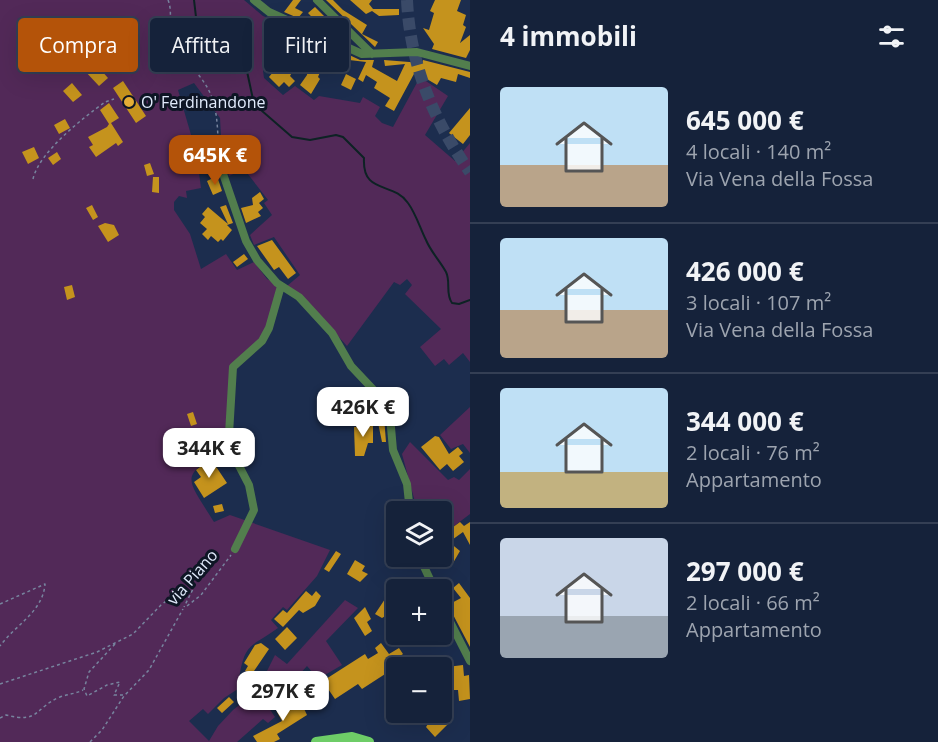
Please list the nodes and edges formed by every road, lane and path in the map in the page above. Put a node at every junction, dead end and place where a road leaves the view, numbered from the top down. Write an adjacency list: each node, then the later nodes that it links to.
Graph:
1 (168, 0): 7 (path)
2 (254, 0): 4 (street)
3 (316, 0): 4 (street)
4 (372, 54): 5 (street)
5 (470, 66)
6 (114, 99): 8 (path)
7 (219, 162): 9 (street)
8 (33, 178)
9 (281, 286): 10 (street); 11 (street, via Piano)
10 (409, 501)
11 (235, 549): 13 (path, via Piano)
12 (0, 604): 16 (path)
13 (184, 607): 15 (path); 20 (path, via Piano)
14 (452, 626): 17 (street)
15 (115, 643): 18 (path); 19 (path)
16 (0, 646)
17 (470, 661)
18 (0, 684)
19 (84, 689): 20 (path); 21 (path)
20 (124, 696): 22 (path, via Piano)
21 (0, 718)
22 (90, 742)
23 (316, 742): 24 (main road)
24 (369, 742)

